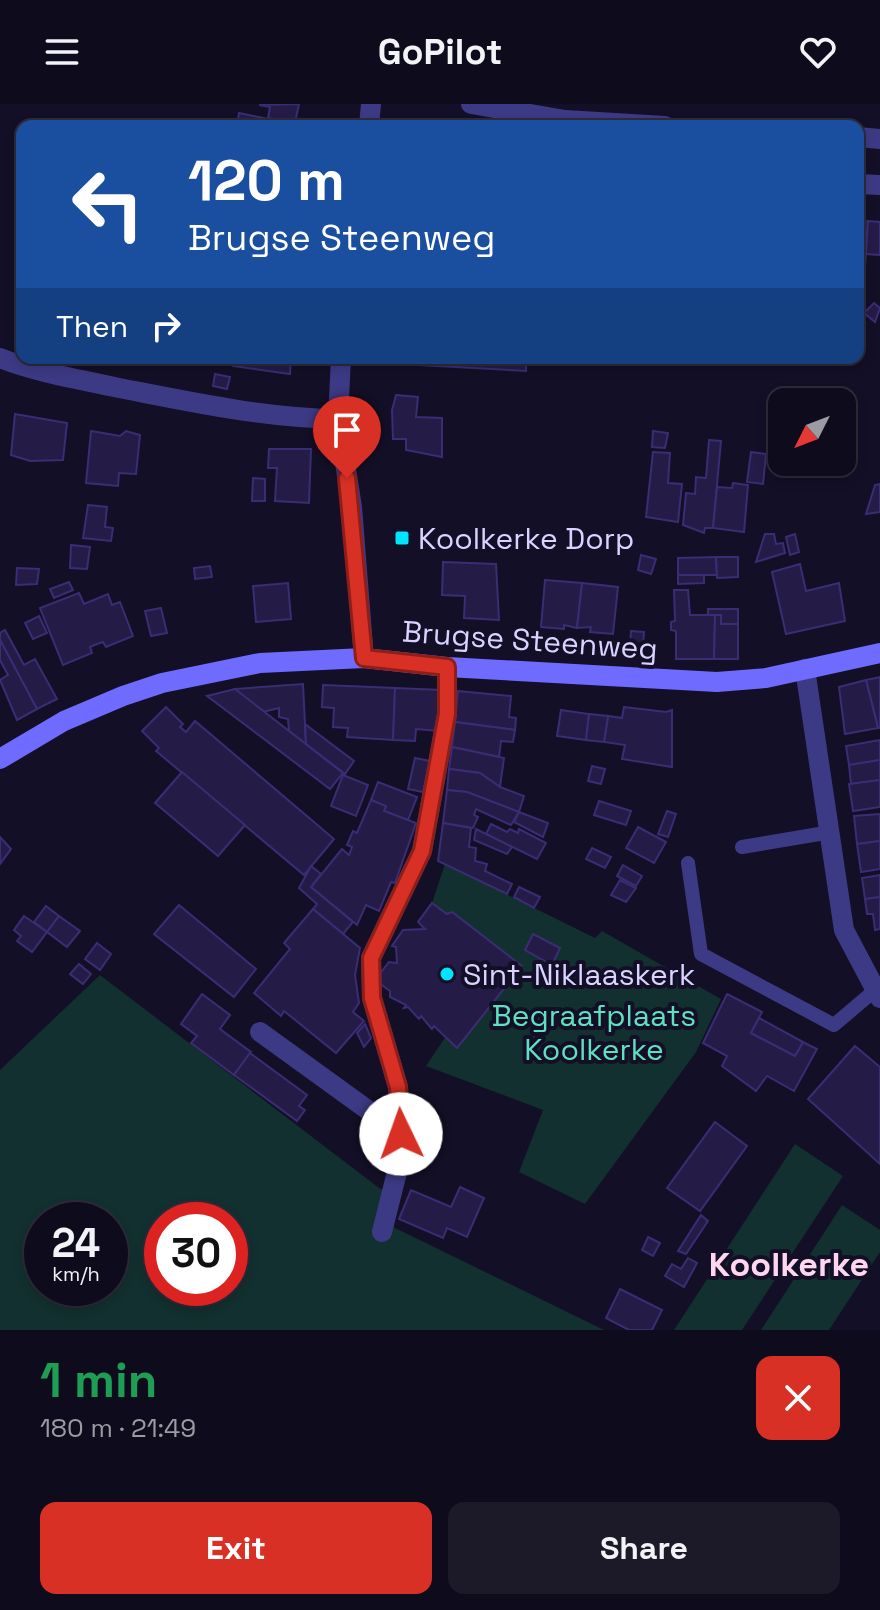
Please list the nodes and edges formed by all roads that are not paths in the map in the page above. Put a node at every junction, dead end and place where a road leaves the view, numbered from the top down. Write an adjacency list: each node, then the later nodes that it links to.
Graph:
1 (471, 104): 2 (street)
2 (565, 120)
3 (19, 364): 5 (street)
4 (341, 364): 5 (street)
5 (338, 419): 7 (street)
6 (880, 653): 9 (main road, Brugse Steenweg)
7 (364, 658): 8 (main road, Brugse Steenweg); 10 (main road, Brugse Steenweg)
8 (447, 667): 9 (main road, Brugse Steenweg); 16 (street)
9 (805, 669): 11 (street)
10 (0, 759)
11 (831, 832): 12 (lane); 14 (street)
12 (742, 847)
13 (688, 863): 14 (lane)
14 (877, 995)
15 (260, 1032): 16 (street)
16 (401, 1134): 17 (street)
17 (382, 1232)

